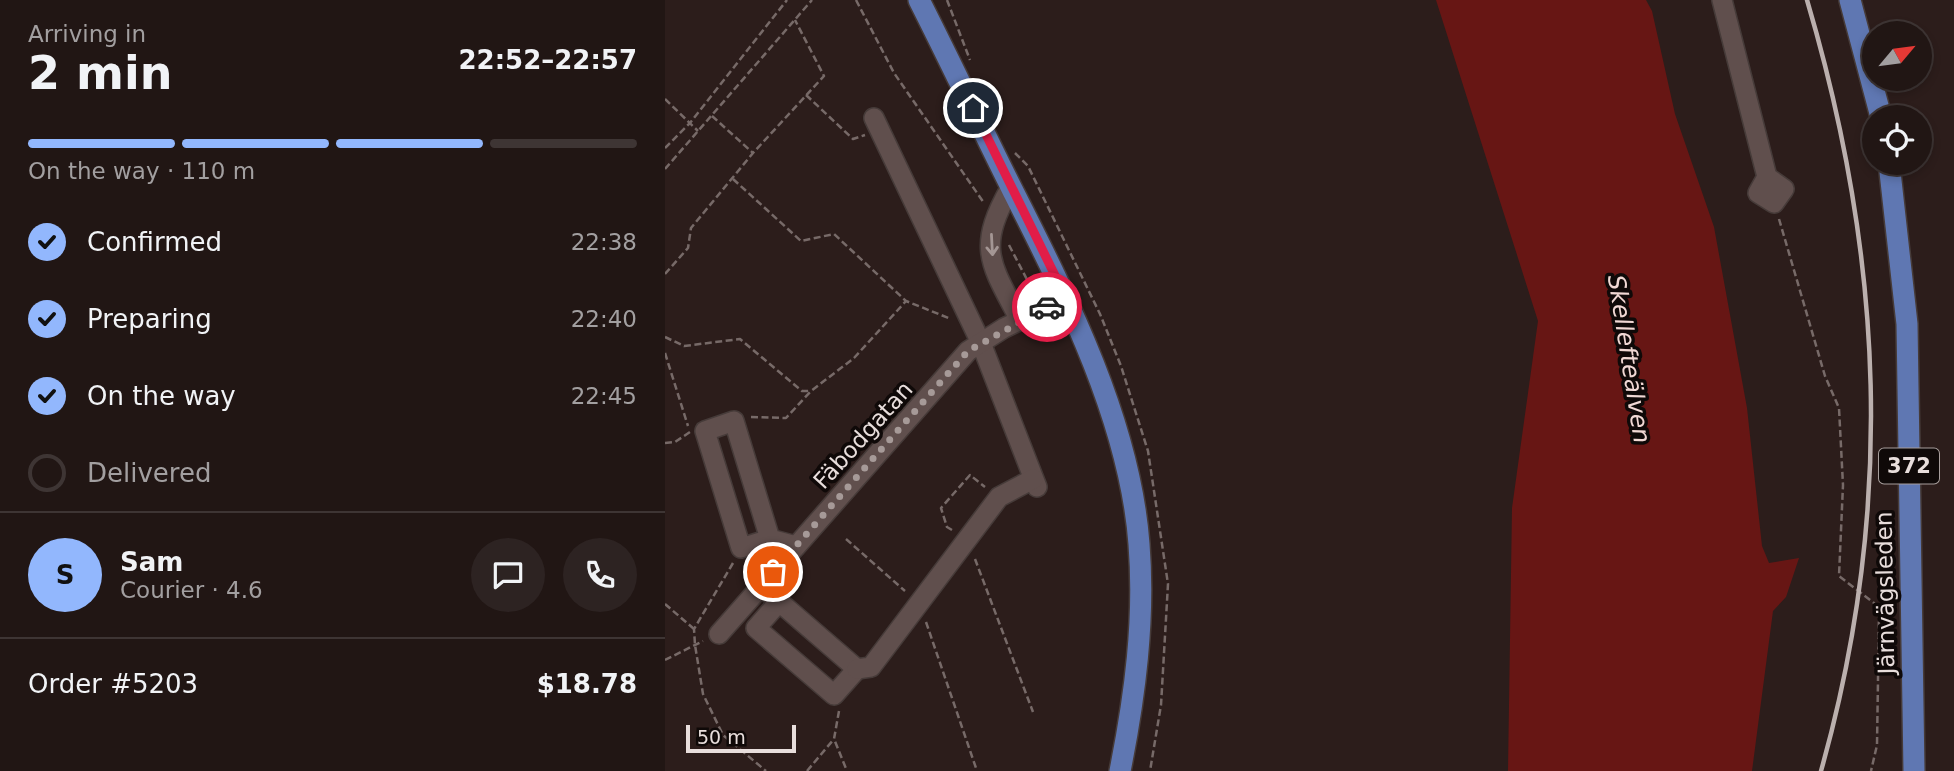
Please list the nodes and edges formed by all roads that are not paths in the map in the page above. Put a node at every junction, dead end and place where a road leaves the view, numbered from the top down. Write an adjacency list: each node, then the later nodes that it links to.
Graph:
1 (919, 0): 7 (main road)
2 (1722, 0): 8 (street)
3 (1850, 0): 4 (main road)
4 (1878, 105)
5 (877, 124): 11 (street)
6 (1890, 175): 19 (main road, Järnvägsleden / 372)
7 (1011, 187): 9 (main road); 10 (street, one-way to 10)
8 (1774, 203)
9 (1066, 298): 10 (street, Fäbodgatan); 18 (main road)
10 (1020, 320): 11 (street, Fäbodgatan)
11 (981, 343): 13 (street, Fäbodgatan); 17 (street)
12 (770, 539): 12 (street); 13 (street)
13 (796, 547): 14 (street, Fäbodgatan)
14 (761, 586): 15 (street); 16 (street, Fäbodgatan)
15 (779, 602): 17 (street); 17 (street)
16 (719, 634)
17 (856, 669)
18 (1120, 771)
19 (1914, 771)

